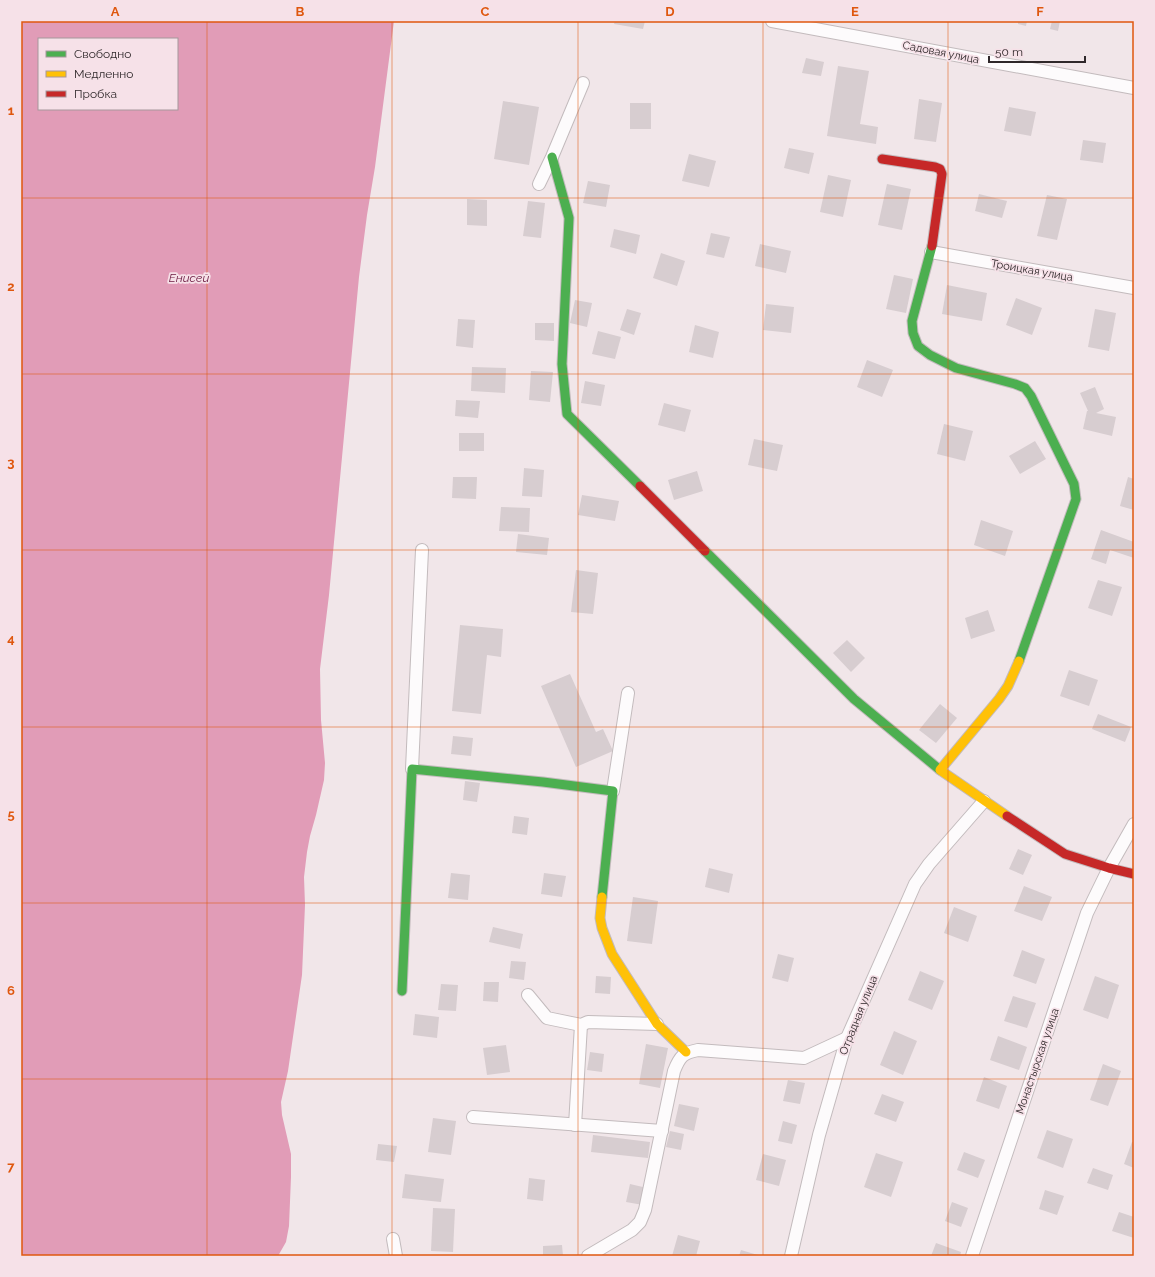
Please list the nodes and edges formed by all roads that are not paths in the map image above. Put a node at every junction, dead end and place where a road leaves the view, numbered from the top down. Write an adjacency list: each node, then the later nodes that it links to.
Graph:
1 (772, 21): 3 (street, Садовая улица)
2 (583, 83): 4 (street)
3 (1134, 88)
4 (552, 157): 6 (street); 12 (street)
5 (882, 159): 7 (street)
6 (538, 184)
7 (931, 252): 8 (street, Троицкая улица); 12 (street)
8 (1134, 288)
9 (422, 550): 11 (street)
10 (628, 693): 13 (street)
11 (412, 769): 13 (street); 18 (street)
12 (940, 770): 14 (street)
13 (613, 791): 20 (street)
14 (984, 801): 16 (street); 22 (street, Отрадная улица)
15 (1134, 824): 16 (street, Монастырская улица)
16 (1108, 868): 17 (street); 31 (street, Монастырская улица)
17 (1134, 874)
18 (402, 991)
19 (528, 995): 21 (street)
20 (657, 1024): 21 (street); 23 (street)
21 (581, 1025): 25 (street)
22 (847, 1038): 23 (street); 30 (street, Отрадная улица)
23 (686, 1052): 26 (street)
24 (473, 1117): 25 (street)
25 (575, 1125): 26 (street)
26 (662, 1131): 29 (street)
27 (393, 1239): 28 (street)
28 (396, 1256)
29 (588, 1256)
30 (791, 1256)
31 (972, 1256)

